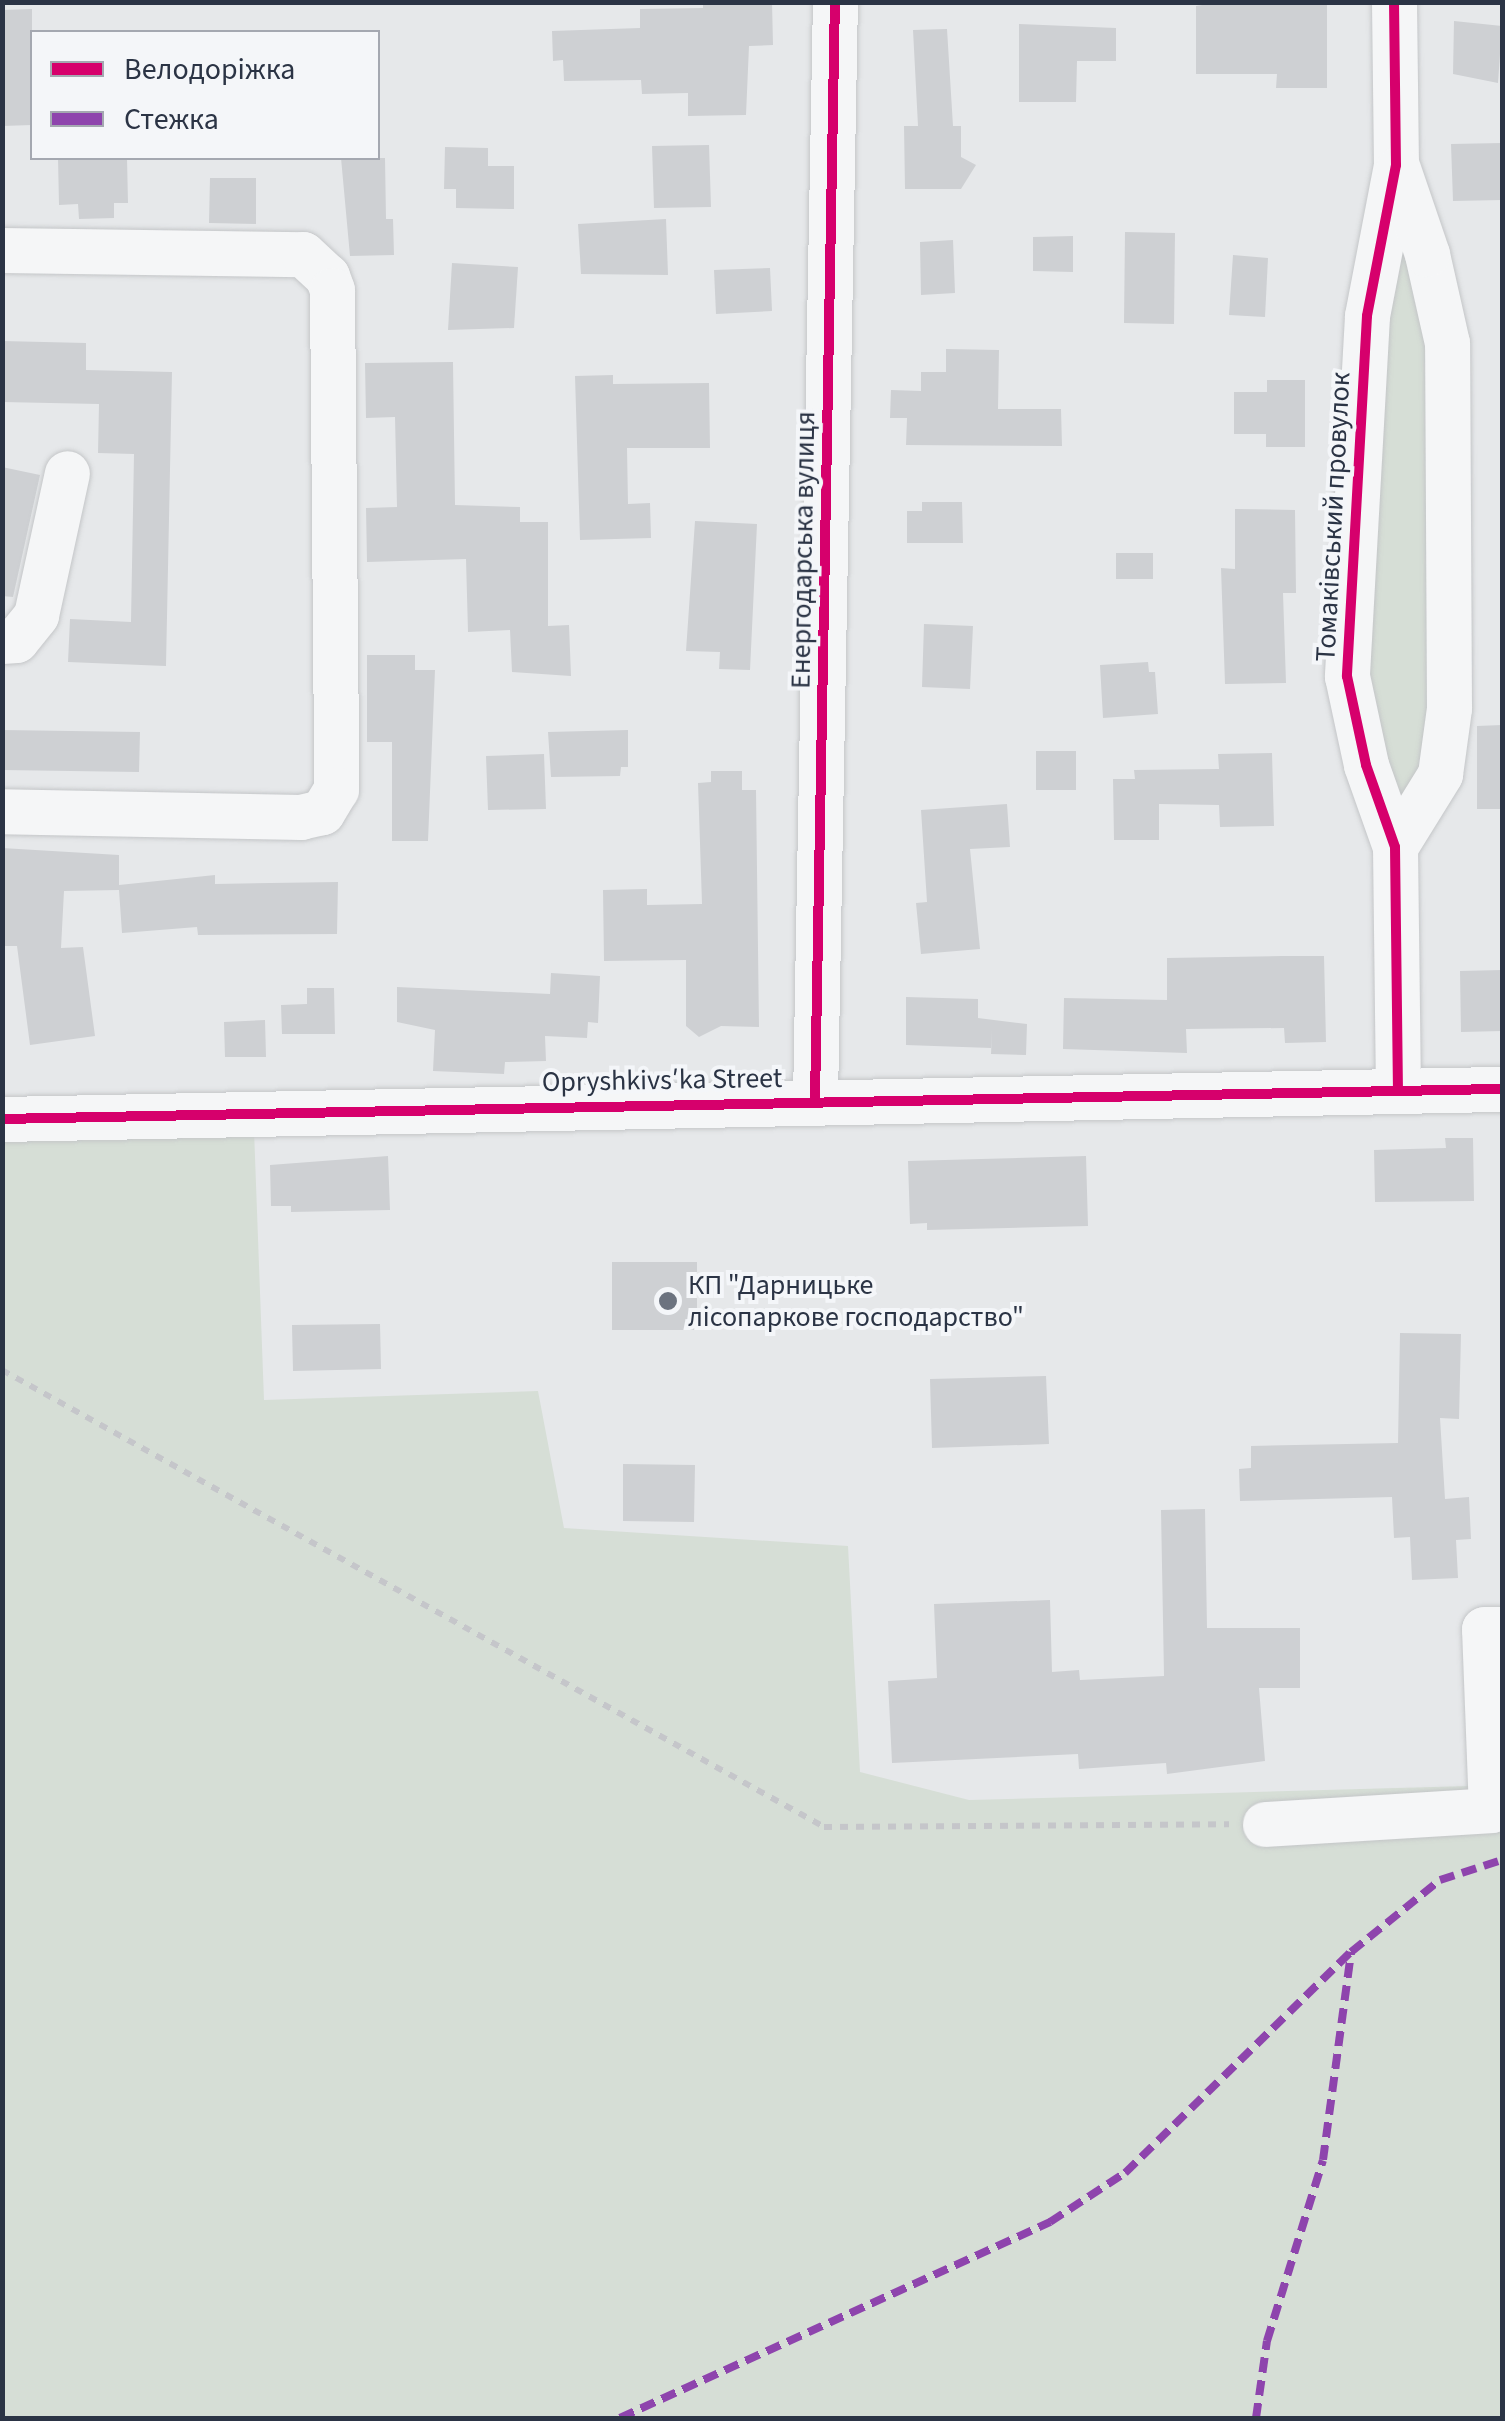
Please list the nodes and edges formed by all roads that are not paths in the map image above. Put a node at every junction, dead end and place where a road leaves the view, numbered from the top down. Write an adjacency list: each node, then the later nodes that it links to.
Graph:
1 (835, 2): 11 (street, Енергодарська вулиця)
2 (1394, 2): 3 (street, Томаківський провулок)
3 (1396, 165): 8 (street, Томаківський провулок); 8 (street, Томаківський провулок)
4 (2, 250): 7 (street)
5 (67, 473): 6 (street)
6 (2, 641)
7 (2, 811)
8 (1396, 847): 10 (street, Томаківський провулок)
9 (1502, 1089): 10 (street, Opryshkivsʹka Street)
10 (1398, 1090): 11 (street, Opryshkivsʹka Street)
11 (815, 1099): 12 (street, Opryshkivsʹka Street)
12 (2, 1119)
13 (1493, 1629): 14 (street)
14 (1265, 1824)

